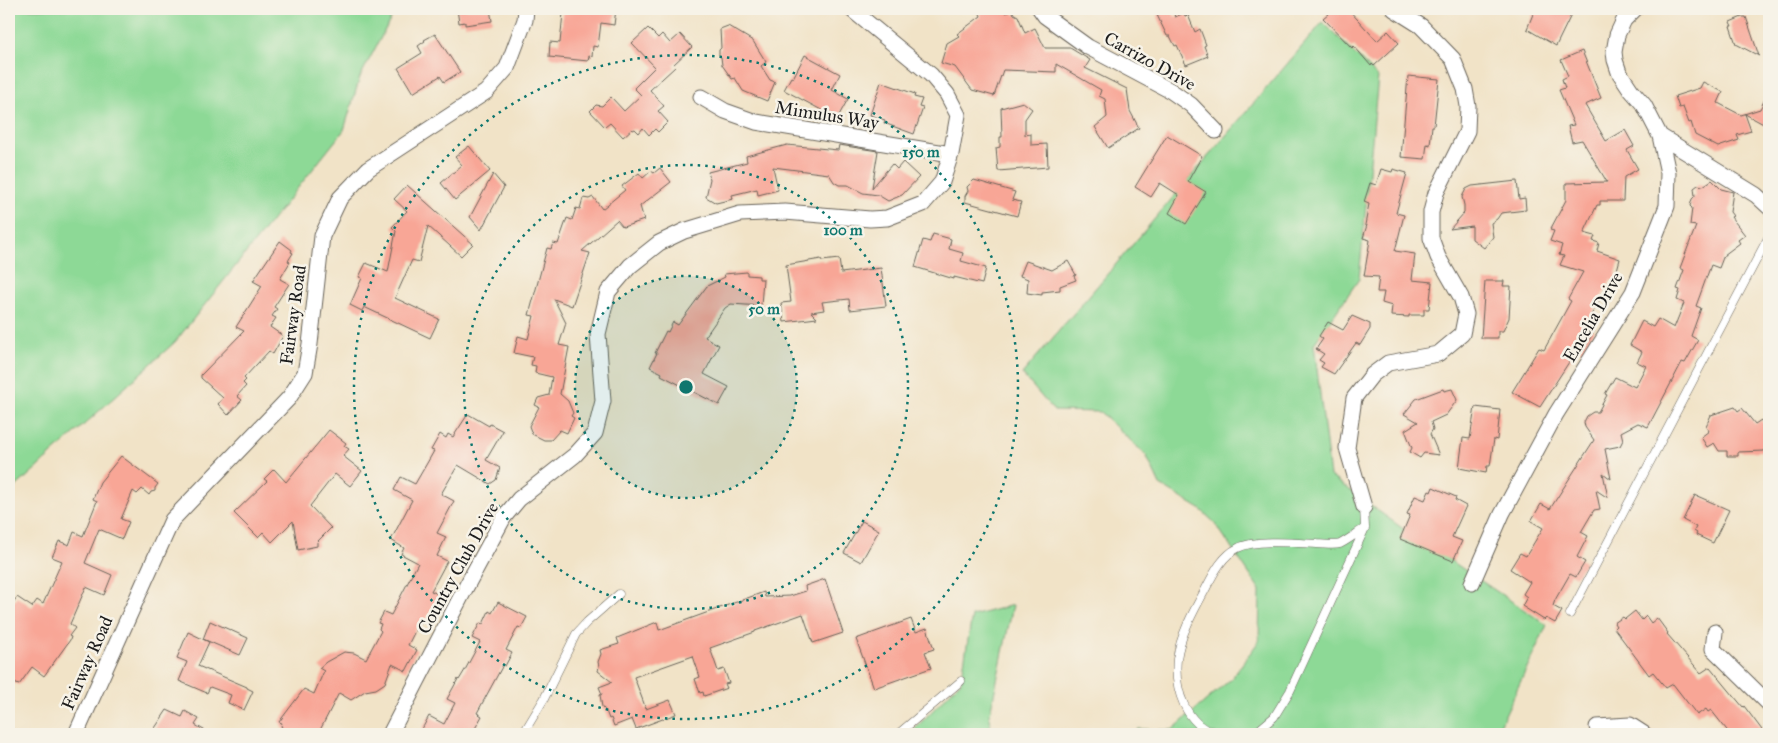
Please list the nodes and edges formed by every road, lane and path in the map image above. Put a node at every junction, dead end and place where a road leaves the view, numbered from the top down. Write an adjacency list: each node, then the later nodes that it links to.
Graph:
1 (526, 9): 21 (street, Fairway Road)
2 (851, 9): 9 (street, Country Club Drive)
3 (1040, 9): 7 (street, Carrizo Drive)
4 (1394, 9): 12 (street)
5 (1635, 9): 8 (street, Encelia Drive)
6 (701, 97): 9 (street, Mimulus Way)
7 (1216, 131)
8 (1660, 136): 10 (street); 14 (street, Encelia Drive)
9 (951, 154): 22 (street, Country Club Drive)
10 (1769, 207)
11 (1769, 236): 16 (lane)
12 (1364, 507): 13 (lane)
13 (1365, 528): 25 (lane); 26 (lane)
14 (1472, 583)
15 (619, 594): 23 (lane)
16 (1570, 614)
17 (1715, 632): 19 (street)
18 (961, 681): 24 (lane)
19 (1769, 704)
20 (1597, 727): 27 (street)
21 (76, 734)
22 (390, 734)
23 (523, 734)
24 (898, 734)
25 (1216, 734)
26 (1254, 734)
27 (1644, 734)

